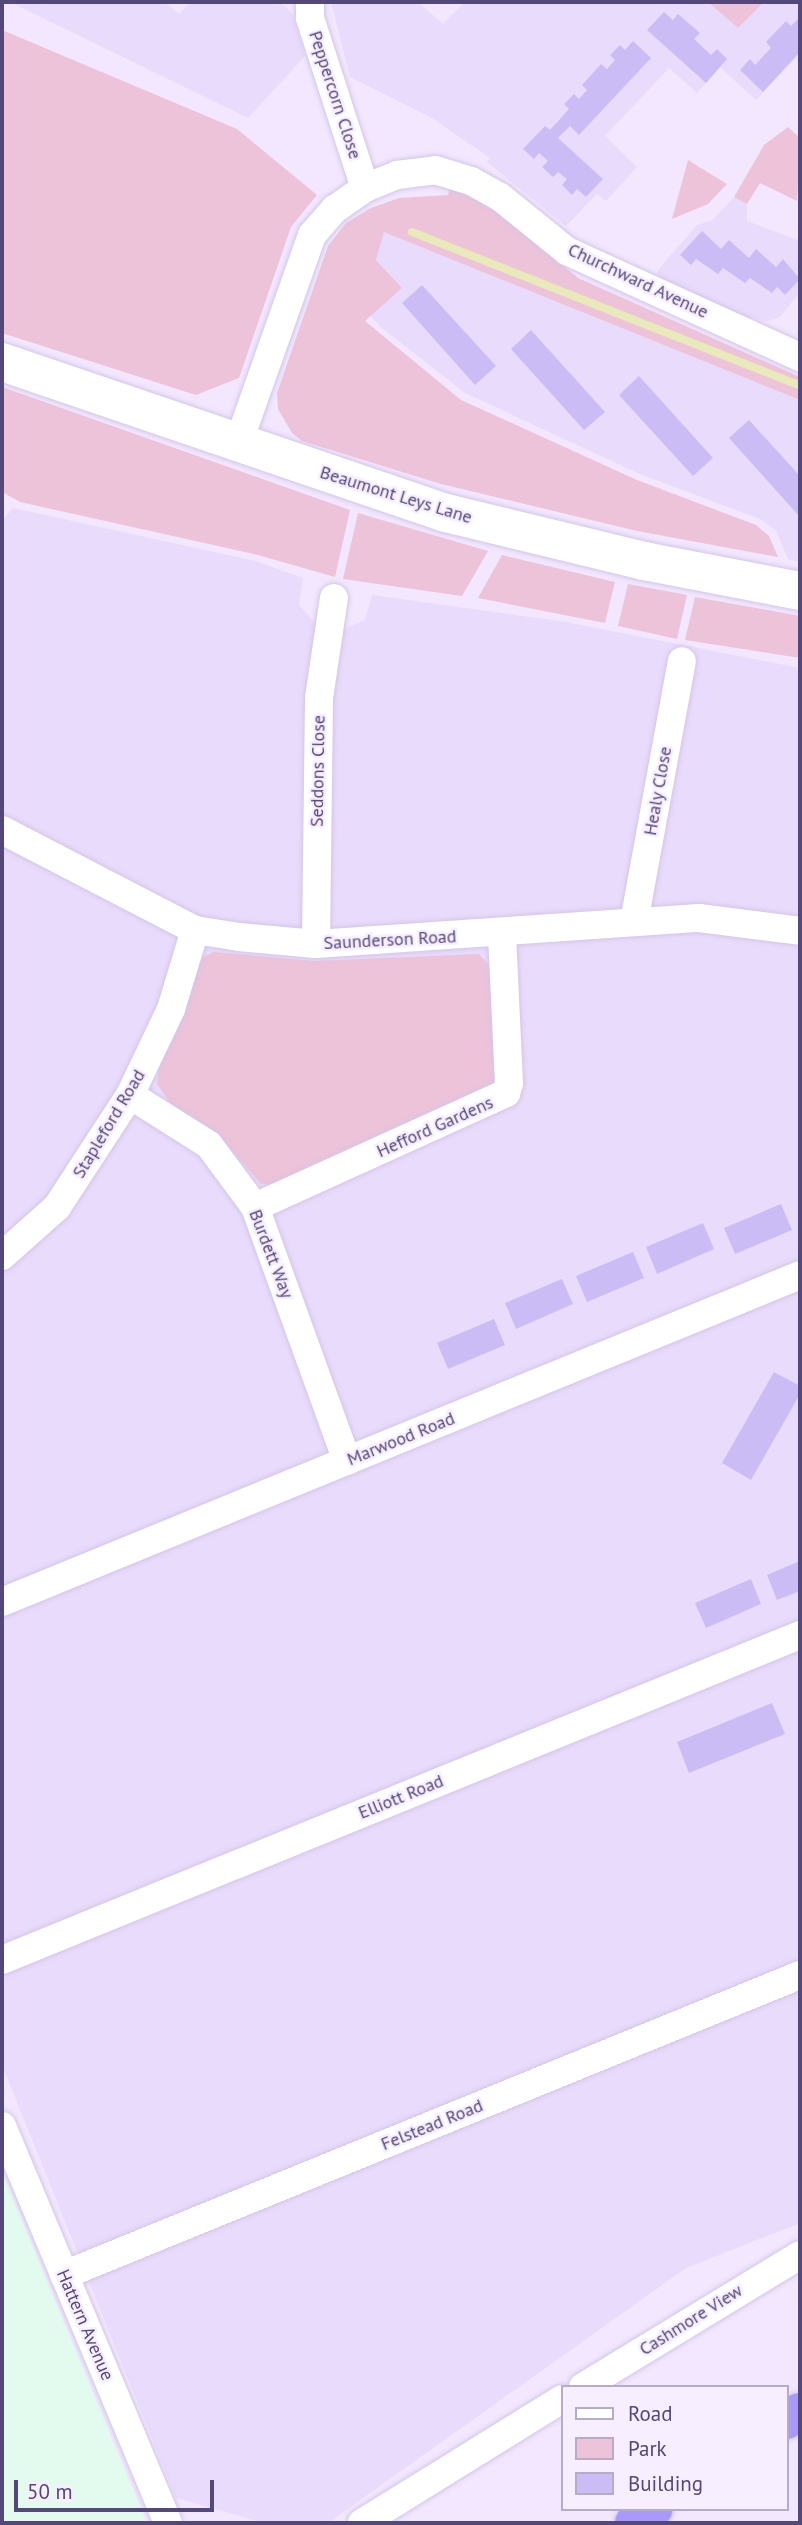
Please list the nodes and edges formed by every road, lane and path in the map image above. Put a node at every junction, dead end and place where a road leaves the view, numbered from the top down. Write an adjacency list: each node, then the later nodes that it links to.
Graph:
1 (310, 2): 2 (street, Peppercorn Close)
2 (365, 188): 3 (street, Churchward Avenue); 5 (street, Churchward Avenue)
3 (799, 352)
4 (2, 362): 5 (street, Beaumont Leys Lane)
5 (237, 444): 6 (street, Beaumont Leys Lane)
6 (800, 591)
7 (334, 598): 14 (street, Seddons Close)
8 (682, 661): 10 (street, Healy Close)
9 (2, 830): 11 (street, Saunderson Road)
10 (634, 922): 12 (street, Saunderson Road); 13 (street, Saunderson Road)
11 (195, 930): 14 (street, Saunderson Road); 15 (street, Stapleford Road)
12 (800, 932)
13 (502, 933): 14 (street, Saunderson Road); 16 (street, Hefford Gardens)
14 (316, 944)
15 (130, 1095): 16 (street, Burdett Way); 17 (street, Stapleford Road)
16 (255, 1207): 19 (street, Burdett Way)
17 (6, 1247)
18 (800, 1275): 19 (street, Marwood Road)
19 (347, 1461): 20 (street, Marwood Road)
20 (2, 1602)
21 (800, 1635): 22 (street, Elliott Road)
22 (2, 1960)
23 (800, 1975): 26 (street, Felstead Road)
24 (2, 2126): 26 (street, Hattern Avenue)
25 (800, 2255): 27 (street, Cashmore View)
26 (64, 2275): 30 (street, Hattern Avenue)
27 (586, 2385)
28 (560, 2400): 31 (street)
29 (650, 2511): 32 (highway)
30 (168, 2523)
31 (362, 2523)
32 (634, 2523)

